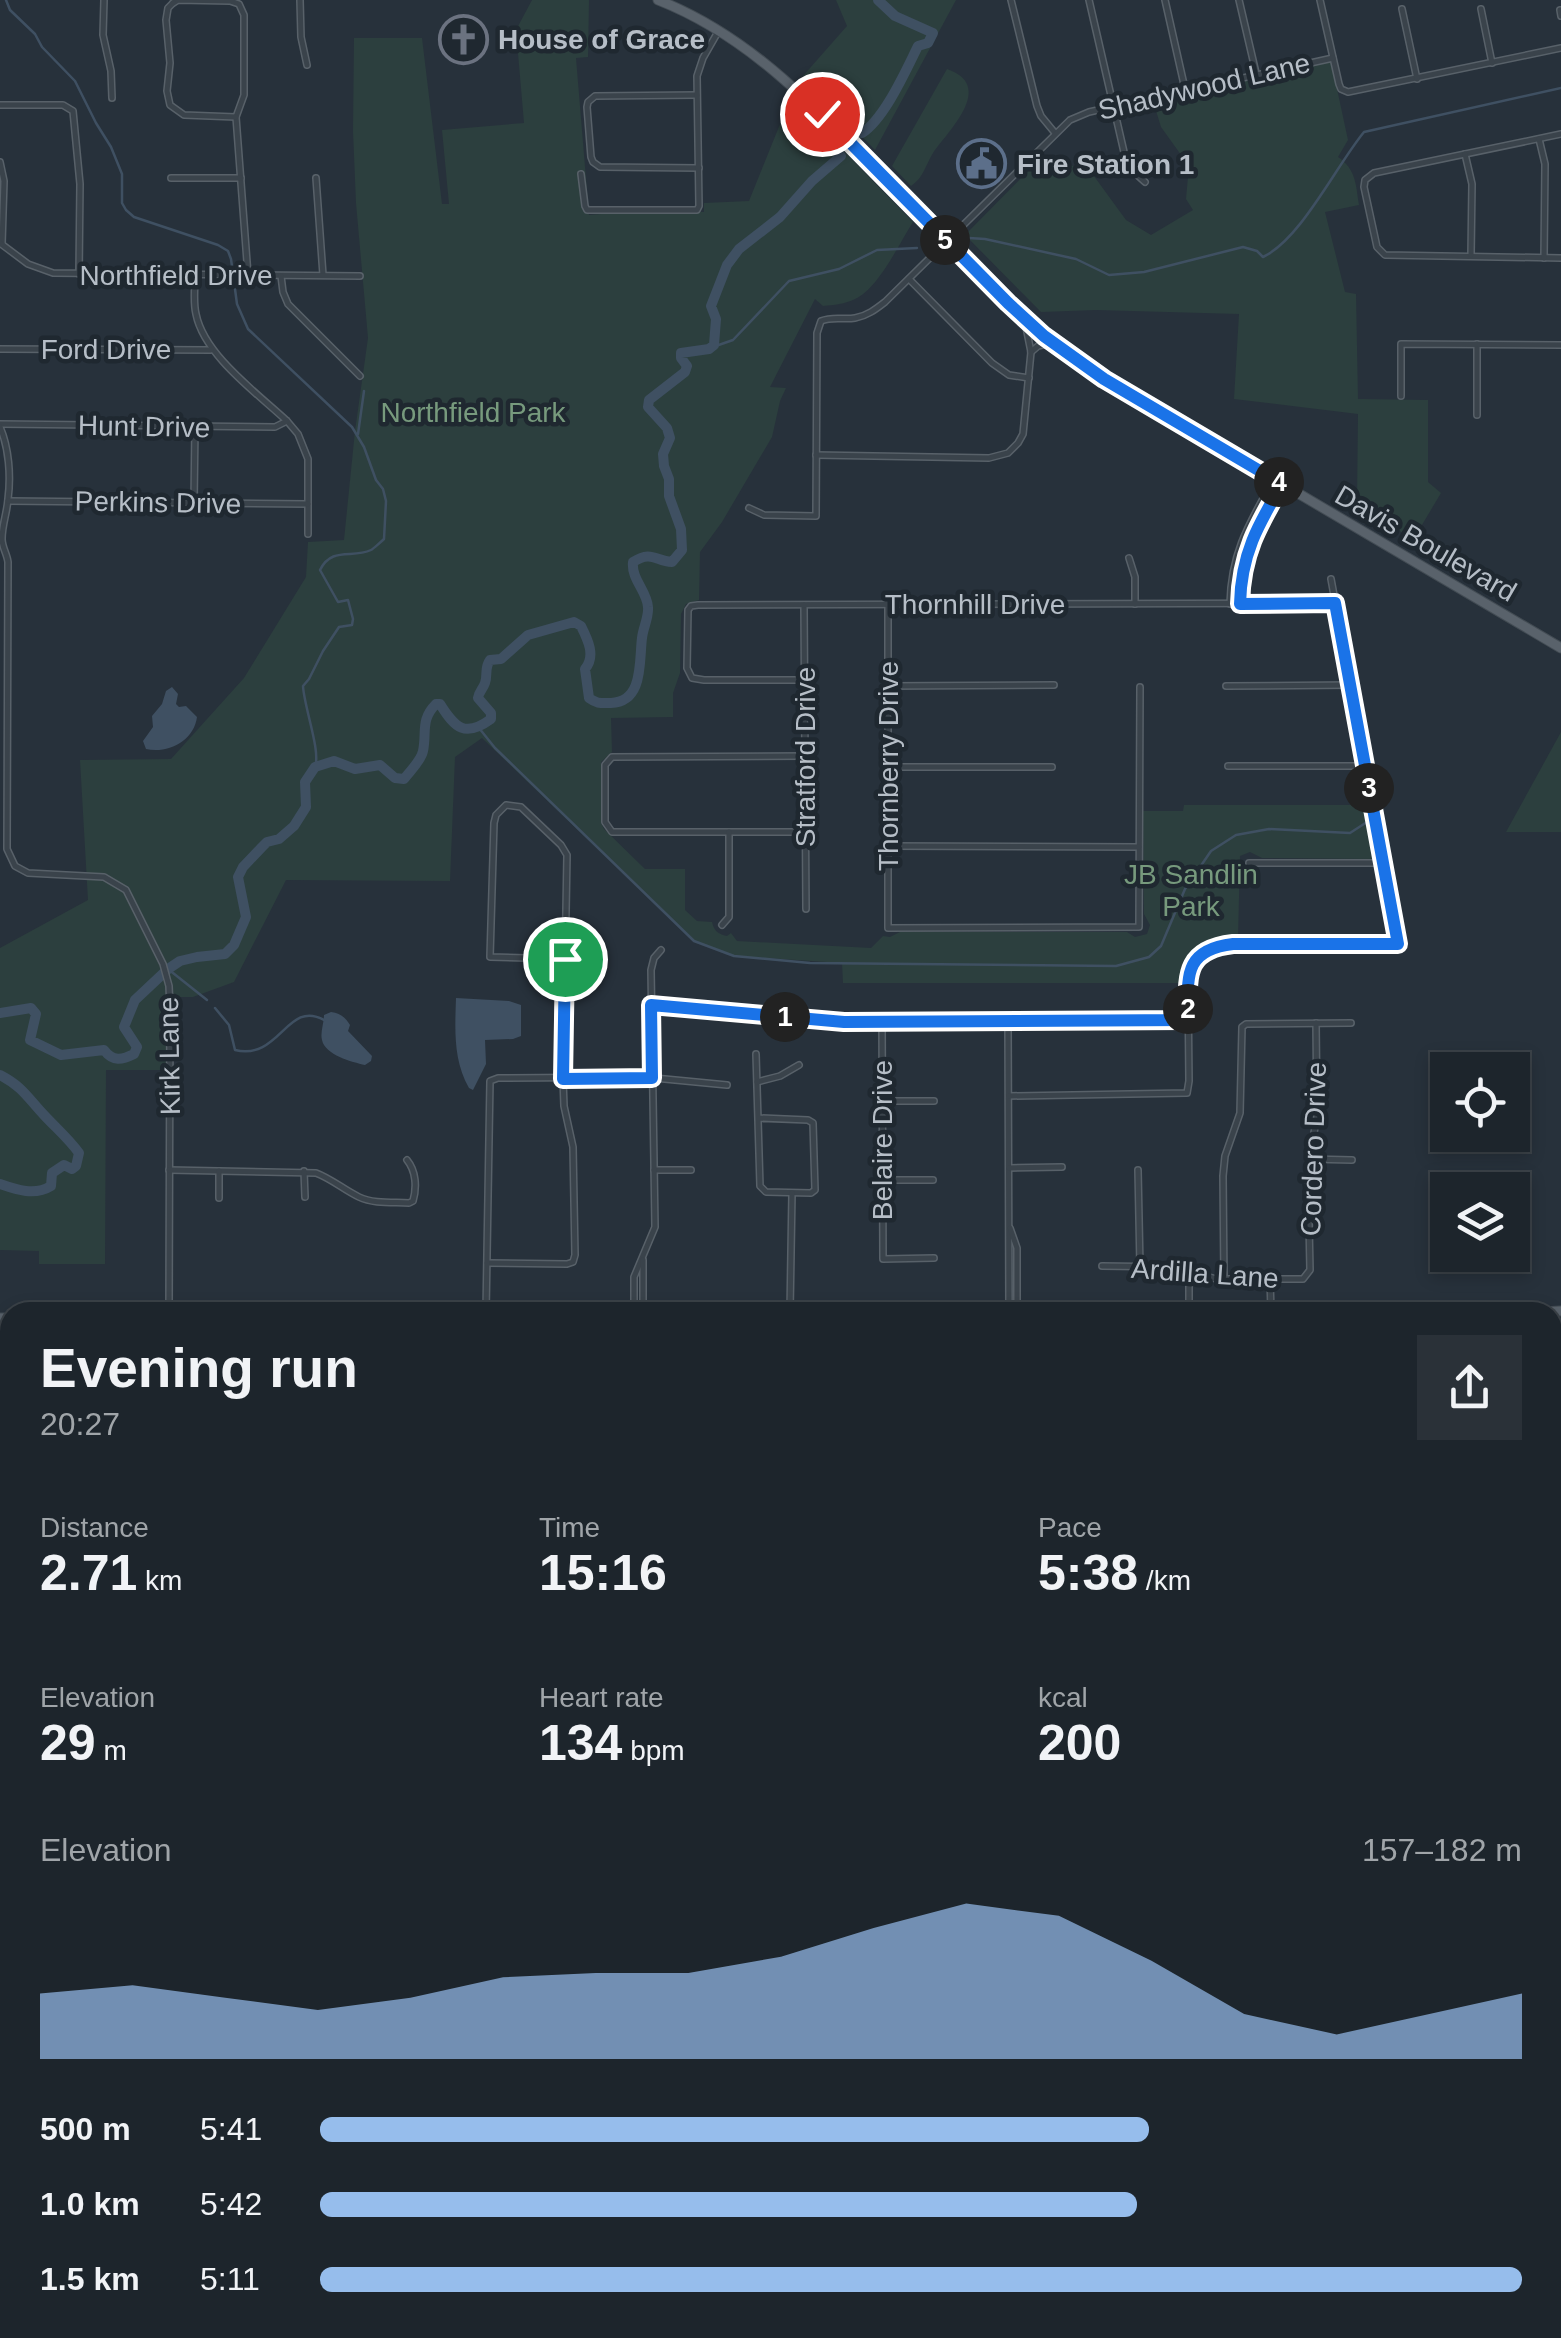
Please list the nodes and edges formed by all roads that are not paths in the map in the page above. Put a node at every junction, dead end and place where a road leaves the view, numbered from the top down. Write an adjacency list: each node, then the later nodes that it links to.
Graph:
1 (104, 0): 21 (street)
2 (299, 0): 16 (street)
3 (658, 0): 12 (main road, Davis Boulevard)
4 (1010, 0): 25 (street)
5 (1089, 0): 23 (street)
6 (1165, 0): 19 (street)
7 (1239, 0): 17 (street)
8 (1320, 0): 14 (street)
9 (171, 2): 24 (street); 24 (street)
10 (1402, 9): 18 (street)
11 (1481, 9): 15 (street)
12 (719, 30): 20 (street); 36 (main road, Davis Boulevard)
13 (1561, 48): 15 (street)
14 (1333, 58): 17 (street, Shadywood Lane); 18 (street)
15 (1492, 63): 18 (street)
16 (307, 64)
17 (1256, 73): 19 (street, Shadywood Lane)
18 (1418, 79)
19 (1185, 90): 23 (street, Shadywood Lane)
20 (697, 95): 30 (street); 30 (street)
21 (112, 98)
22 (0, 106): 41 (street)
23 (1113, 106): 25 (street, Shadywood Lane); 35 (street)
24 (236, 117): 33 (street)
25 (1055, 133): 36 (street, Shadywood Lane)
26 (1561, 134): 27 (street)
27 (1539, 138): 28 (street); 39 (street)
28 (1465, 154): 38 (street); 38 (street)
29 (0, 162): 37 (street)
30 (699, 168): 31 (street)
31 (582, 174)
32 (171, 178): 33 (street)
33 (241, 178): 43 (street)
34 (316, 178): 45 (street)
35 (1145, 182)
36 (947, 242): 47 (street, Shadywood Lane); 48 (main road, Davis Boulevard)
37 (1, 243): 41 (street, Northfield Drive)
38 (1471, 256): 39 (street)
39 (1544, 258): 40 (street)
40 (1561, 258)
41 (79, 274): 42 (street, Northfield Drive)
42 (195, 275): 43 (street, Northfield Drive); 53 (street)
43 (244, 275): 44 (street, Northfield Drive)
44 (280, 276): 45 (street, Northfield Drive); 55 (street)
45 (323, 276): 46 (street, Northfield Drive)
46 (360, 276)
47 (909, 278): 56 (street); 62 (street, Shadywood Lane)
48 (1024, 319): 49 (main road, Davis Boulevard); 54 (street)
49 (1052, 342): 54 (street); 63 (main road, Davis Boulevard)
50 (1476, 344): 51 (street); 57 (street); 58 (street)
51 (1561, 345)
52 (0, 349): 53 (street, Ford Drive)
53 (211, 350): 59 (street)
54 (1031, 352): 56 (street)
55 (360, 376)
56 (1029, 378): 62 (street)
57 (1401, 396)
58 (1478, 415)
59 (287, 422): 61 (street, Hunt Drive); 66 (street)
60 (0, 426): 61 (street, Hunt Drive); 64 (street, Kirk Lane)
61 (195, 427): 65 (street)
62 (816, 455): 67 (street, Shadywood Lane)
63 (1278, 482): 75 (street); 76 (street); 78 (main road, Davis Boulevard)
64 (8, 501): 65 (street, Perkins Drive); 69 (street, Kirk Lane)
65 (194, 502): 66 (street, Perkins Drive)
66 (308, 504): 68 (street)
67 (749, 508)
68 (308, 534)
69 (1, 544): 121 (street, Kirk Lane)
70 (1129, 558): 74 (street)
71 (1331, 579): 72 (street)
72 (1335, 603): 76 (street, Thornhill Drive); 81 (street)
73 (888, 604): 74 (street, Thornhill Drive); 77 (street, Thornhill Drive); 82 (street, Thornberry Drive)
74 (1135, 604): 75 (street, Thornhill Drive)
75 (1230, 604): 76 (street, Thornhill Drive)
76 (1240, 604)
77 (804, 605): 79 (street, Stratford Drive); 79 (street, Thornhill Drive)
78 (1561, 648)
79 (805, 680): 85 (street, Stratford Drive)
80 (1054, 685): 82 (street)
81 (1350, 685): 83 (street); 87 (street)
82 (888, 686): 88 (street, Thornberry Drive)
83 (1226, 686)
84 (1140, 688): 93 (street)
85 (805, 756): 90 (street); 91 (street, Stratford Drive)
86 (1228, 766): 87 (street)
87 (1365, 766): 95 (street)
88 (888, 767): 89 (street); 92 (street, Thornberry Drive)
89 (1052, 767)
90 (729, 832): 91 (street); 97 (street)
91 (805, 832): 96 (street, Stratford Drive)
92 (888, 846): 93 (street); 93 (street, Thornberry Drive)
93 (1140, 847)
94 (1249, 863): 95 (street)
95 (1383, 863): 101 (street)
96 (806, 909)
97 (722, 925)
98 (661, 950): 100 (street)
99 (565, 959): 99 (street); 109 (street)
100 (651, 1005): 103 (street); 108 (street)
101 (1188, 1020): 102 (street); 112 (street)
102 (1008, 1021): 103 (street); 112 (street)
103 (882, 1022): 113 (street, Belaire Drive)
104 (1316, 1023): 105 (street); 116 (street, Cordero Drive); 139 (street)
105 (1351, 1023)
106 (756, 1054): 110 (street)
107 (799, 1065): 110 (street)
108 (652, 1078): 109 (street); 111 (street); 122 (street)
109 (563, 1079): 134 (street); 134 (street)
110 (757, 1082): 115 (street)
111 (726, 1085)
112 (1008, 1096): 120 (street)
113 (882, 1100): 114 (street); 127 (street, Belaire Drive)
114 (934, 1101)
115 (759, 1118): 129 (street); 129 (street)
116 (1309, 1159): 118 (street); 138 (street, Cordero Drive)
117 (407, 1160): 126 (street)
118 (1352, 1160)
119 (1062, 1167): 120 (street)
120 (1009, 1168): 132 (street)
121 (170, 1170): 125 (street); 141 (street, Kirk Lane)
122 (654, 1170): 123 (street); 143 (street)
123 (691, 1170)
124 (1138, 1170): 136 (street)
125 (219, 1171): 126 (street); 131 (street)
126 (304, 1171): 130 (street)
127 (883, 1180): 128 (street); 133 (street, Belaire Drive)
128 (933, 1180)
129 (792, 1193): 144 (street)
130 (305, 1197)
131 (219, 1198)
132 (1009, 1225): 145 (street); 146 (street)
133 (934, 1258)
134 (487, 1263): 142 (street)
135 (1102, 1266): 136 (street, Ardilla Lane)
136 (1140, 1267): 137 (street, Ardilla Lane)
137 (1190, 1272): 139 (street, Ardilla Lane); 147 (street)
138 (1308, 1275): 140 (street, Ardilla Lane)
139 (1224, 1279): 140 (street, Ardilla Lane)
140 (1270, 1279): 148 (street)
141 (169, 1302)
142 (486, 1302)
143 (643, 1302)
144 (790, 1302)
145 (1008, 1302)
146 (1017, 1302)
147 (1188, 1302)
148 (1270, 1302)
149 (0, 2165): 150 (street)
150 (0, 2178)

